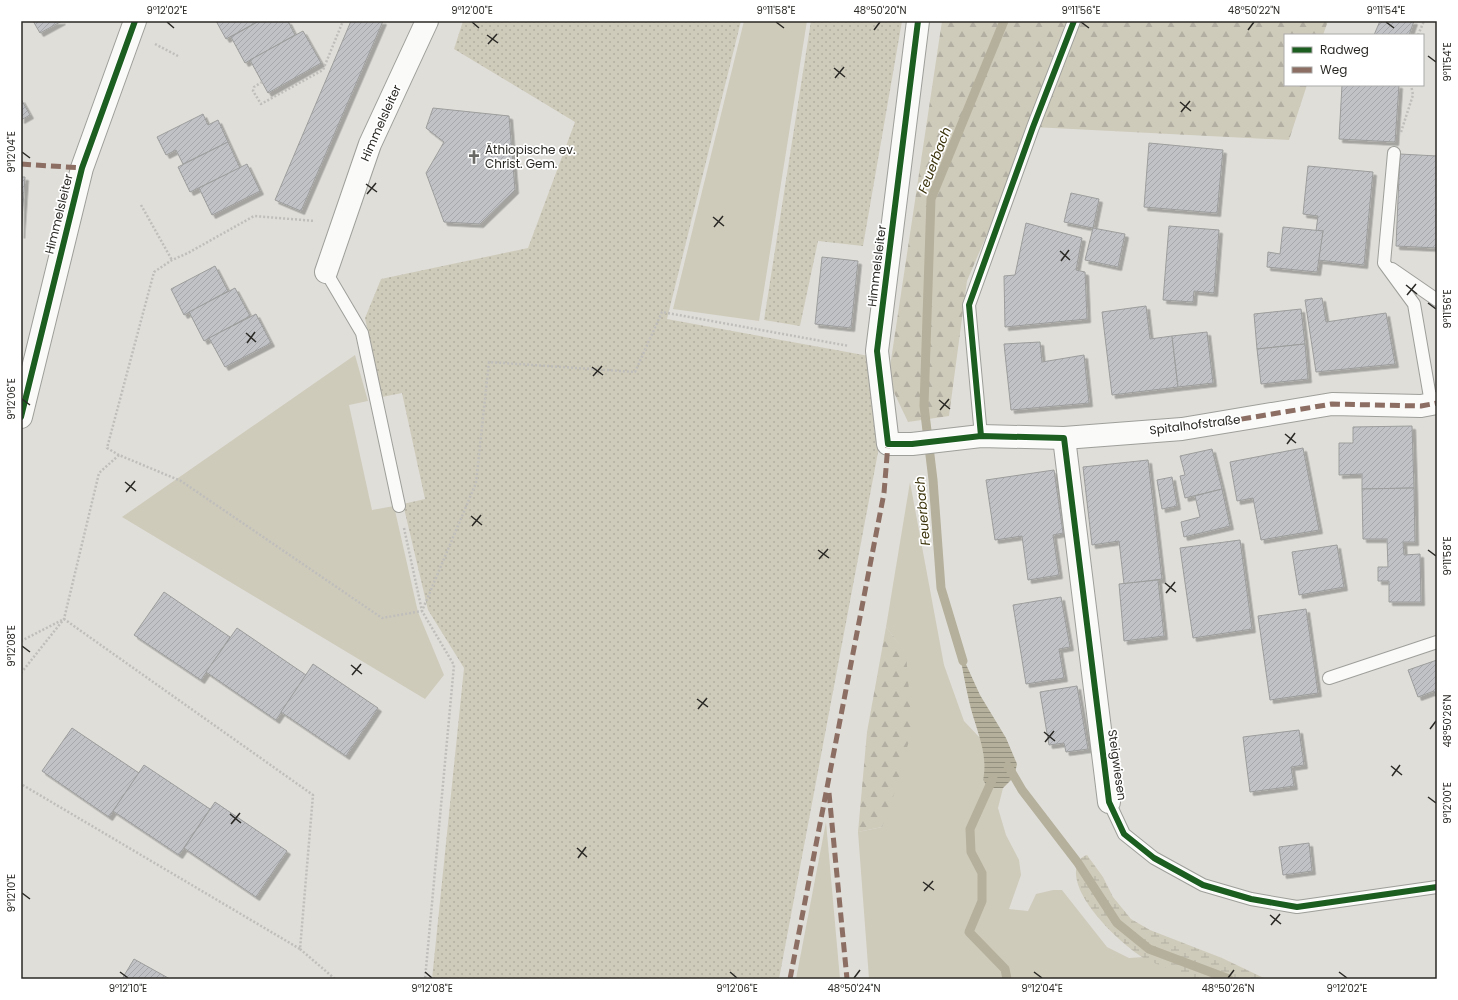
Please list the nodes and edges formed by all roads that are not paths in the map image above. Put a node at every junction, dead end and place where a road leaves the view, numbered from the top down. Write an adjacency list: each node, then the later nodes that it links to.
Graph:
1 (135, 21): 10 (street, Himmelsleiter)
2 (427, 21): 7 (street, Himmelsleiter)
3 (918, 21): 13 (street, Himmelsleiter)
4 (1074, 21): 11 (lane)
5 (1394, 154): 6 (lane)
6 (1384, 263): 8 (lane); 9 (lane, Spitalhofstraße)
7 (326, 272): 14 (lane)
8 (1437, 300)
9 (1434, 403): 12 (street, Spitalhofstraße)
10 (21, 417)
11 (981, 436): 12 (street, Spitalhofstraße); 13 (street, Spitalhofstraße)
12 (1064, 438): 17 (street, Steigwiesen)
13 (958, 439)
14 (399, 506)
15 (1437, 642): 16 (lane)
16 (1329, 678)
17 (1109, 802): 18 (lane, Steigwiesen)
18 (1437, 887)

